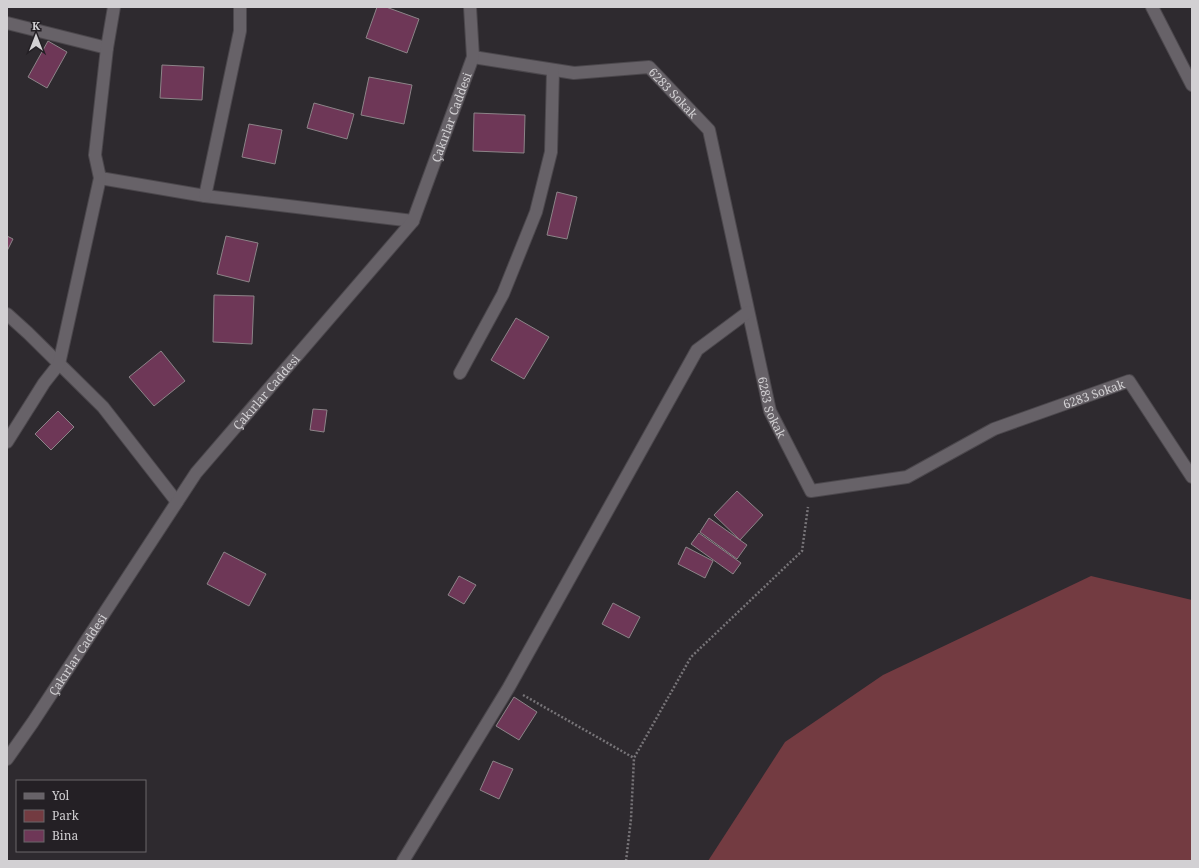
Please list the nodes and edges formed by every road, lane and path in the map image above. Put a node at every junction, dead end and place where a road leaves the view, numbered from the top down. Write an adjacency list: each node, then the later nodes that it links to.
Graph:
1 (114, 7): 6 (street)
2 (240, 7): 11 (street)
3 (470, 7): 7 (street, Çakırlar Caddesi)
4 (1152, 7): 9 (street)
5 (7, 23): 6 (street)
6 (106, 48): 10 (street)
7 (473, 57): 8 (street, 6283 Sokak); 12 (street, Çakırlar Caddesi)
8 (553, 70): 13 (street, 6283 Sokak); 16 (street)
9 (1192, 85)
10 (100, 178): 11 (street); 15 (street)
11 (205, 196): 12 (street)
12 (413, 221): 20 (street, Çakırlar Caddesi)
13 (748, 312): 19 (street, 6283 Sokak); 21 (street)
14 (7, 314): 15 (street)
15 (59, 364): 17 (street); 20 (street)
16 (460, 373)
17 (7, 442)
18 (1192, 477): 19 (street, 6283 Sokak)
19 (811, 491): 22 (path)
20 (177, 502): 23 (street, Çakırlar Caddesi)
21 (509, 687): 22 (path); 24 (street)
22 (634, 758): 25 (path)
23 (7, 759)
24 (403, 861)
25 (626, 861)

